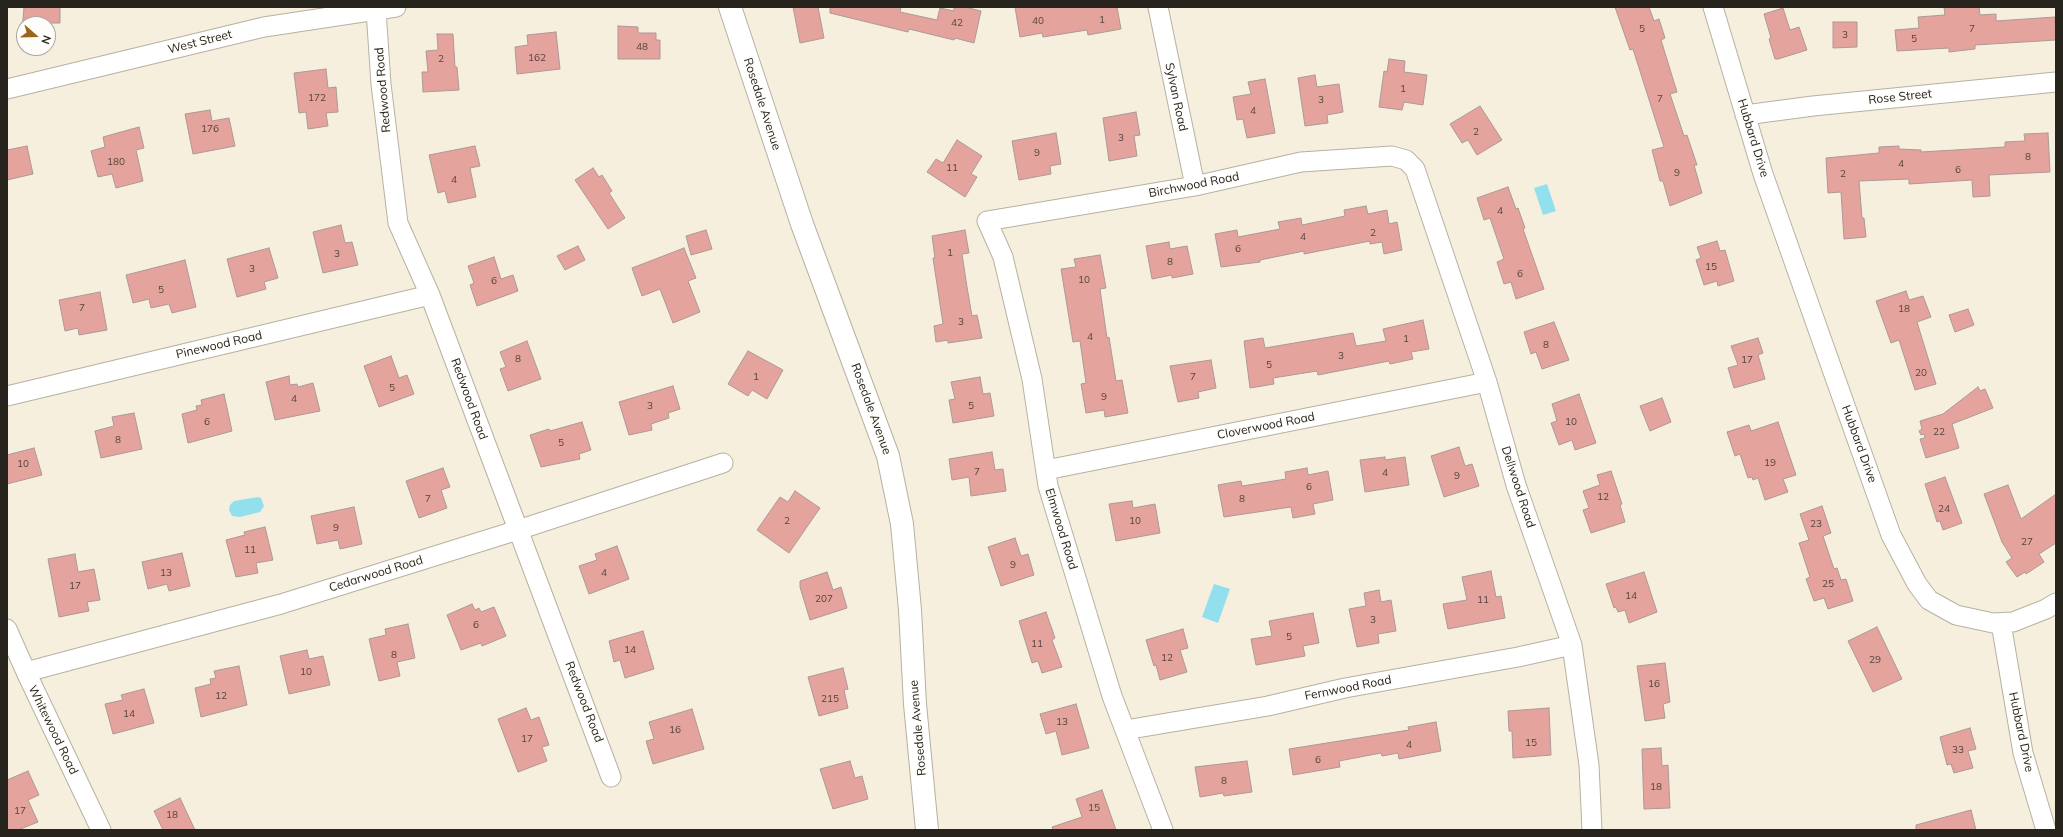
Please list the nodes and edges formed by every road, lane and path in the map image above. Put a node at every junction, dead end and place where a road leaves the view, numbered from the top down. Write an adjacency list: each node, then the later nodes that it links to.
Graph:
1 (396, 7): 5 (street, West Street)
2 (730, 7): 26 (street, Rosedale Avenue)
3 (1158, 7): 10 (street, Sylvan Road)
4 (1713, 7): 8 (street, Hubbard Drive)
5 (376, 10): 7 (street, West Street); 12 (street, Redwood Road)
6 (2056, 82): 8 (street, Rose Street)
7 (7, 89)
8 (1745, 115): 19 (street, Hubbard Drive)
9 (1401, 159): 10 (street, Birchwood Road); 13 (street, Dellwood Road)
10 (1195, 186): 11 (street, Birchwood Road)
11 (987, 221): 16 (street, Elmwood Road)
12 (430, 295): 14 (street, Pinewood Road); 17 (street, Redwood Road)
13 (1487, 382): 16 (street, Cloverwood Road); 21 (street, Dellwood Road)
14 (7, 396)
15 (723, 463): 17 (street, Cedarwood Road)
16 (1046, 470): 23 (street, Elmwood Road)
17 (518, 530): 22 (street, Cedarwood Road); 24 (street, Redwood Road)
18 (2056, 603): 19 (street)
19 (2001, 623): 29 (street, Hubbard Drive)
20 (7, 629): 22 (street, Whitewood Road)
21 (1572, 645): 23 (street, Fernwood Road); 28 (street, Dellwood Road)
22 (26, 672): 25 (street, Whitewood Road)
23 (1125, 730): 27 (street, Elmwood Road)
24 (611, 777)
25 (101, 830)
26 (927, 830)
27 (1163, 830)
28 (1592, 830)
29 (2046, 830)

